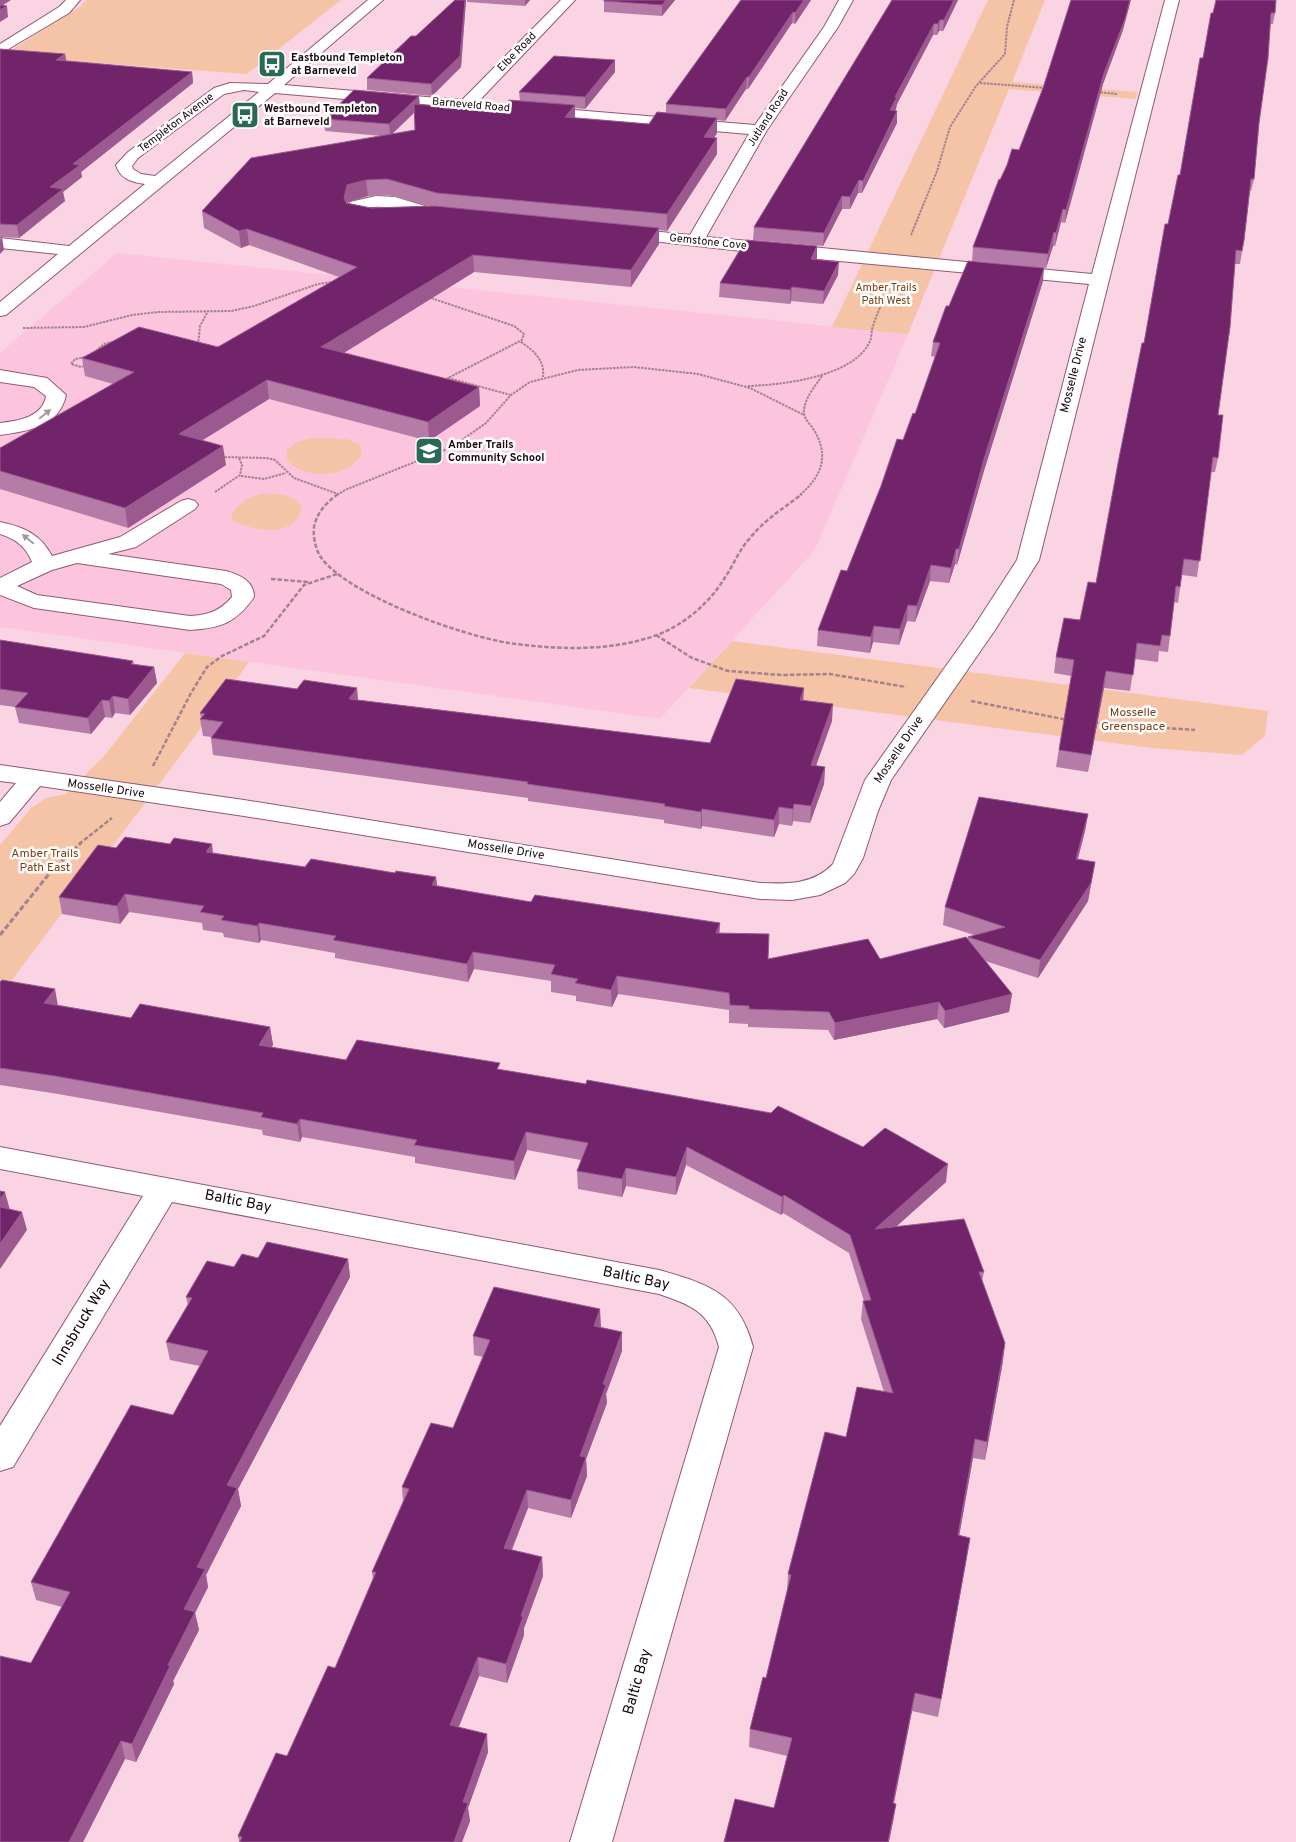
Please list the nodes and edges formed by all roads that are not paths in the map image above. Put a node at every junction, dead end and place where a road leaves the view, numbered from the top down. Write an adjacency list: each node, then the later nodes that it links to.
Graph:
1 (72, 0): 6 (street)
2 (376, 0): 7 (street)
3 (568, 0): 8 (street, Elbe Road)
4 (846, 0): 9 (street, Jutland Road)
5 (1172, 0): 17 (street, Mosselle Drive)
6 (0, 50)
7 (272, 88): 8 (street, Barneveld Road); 10 (street); 10 (street, Templeton Avenue)
8 (467, 104): 9 (street, Barneveld Road)
9 (759, 130): 14 (street, Jutland Road)
10 (158, 182): 16 (street)
11 (436, 216): 12 (street)
12 (455, 218)
13 (610, 232): 14 (street, Gemstone Cove)
14 (696, 240): 17 (street, Gemstone Cove)
15 (0, 243): 16 (street)
16 (73, 251): 18 (street)
17 (1100, 280): 27 (street, Mosselle Drive)
18 (0, 311)
19 (0, 376): 20 (street, one-way to 19)
20 (0, 429)
21 (188, 505): 23 (street)
22 (0, 528): 24 (street, one-way to 22)
23 (76, 556): 24 (street); 25 (street)
24 (44, 565): 25 (street)
25 (0, 586)
26 (0, 773): 27 (street, Mosselle Drive)
27 (34, 778): 28 (street)
28 (0, 818)
29 (0, 1158): 30 (street, Baltic Bay)
30 (164, 1188): 31 (street, Innsbruck Way); 32 (street, Baltic Bay)
31 (0, 1457)
32 (591, 1842)

